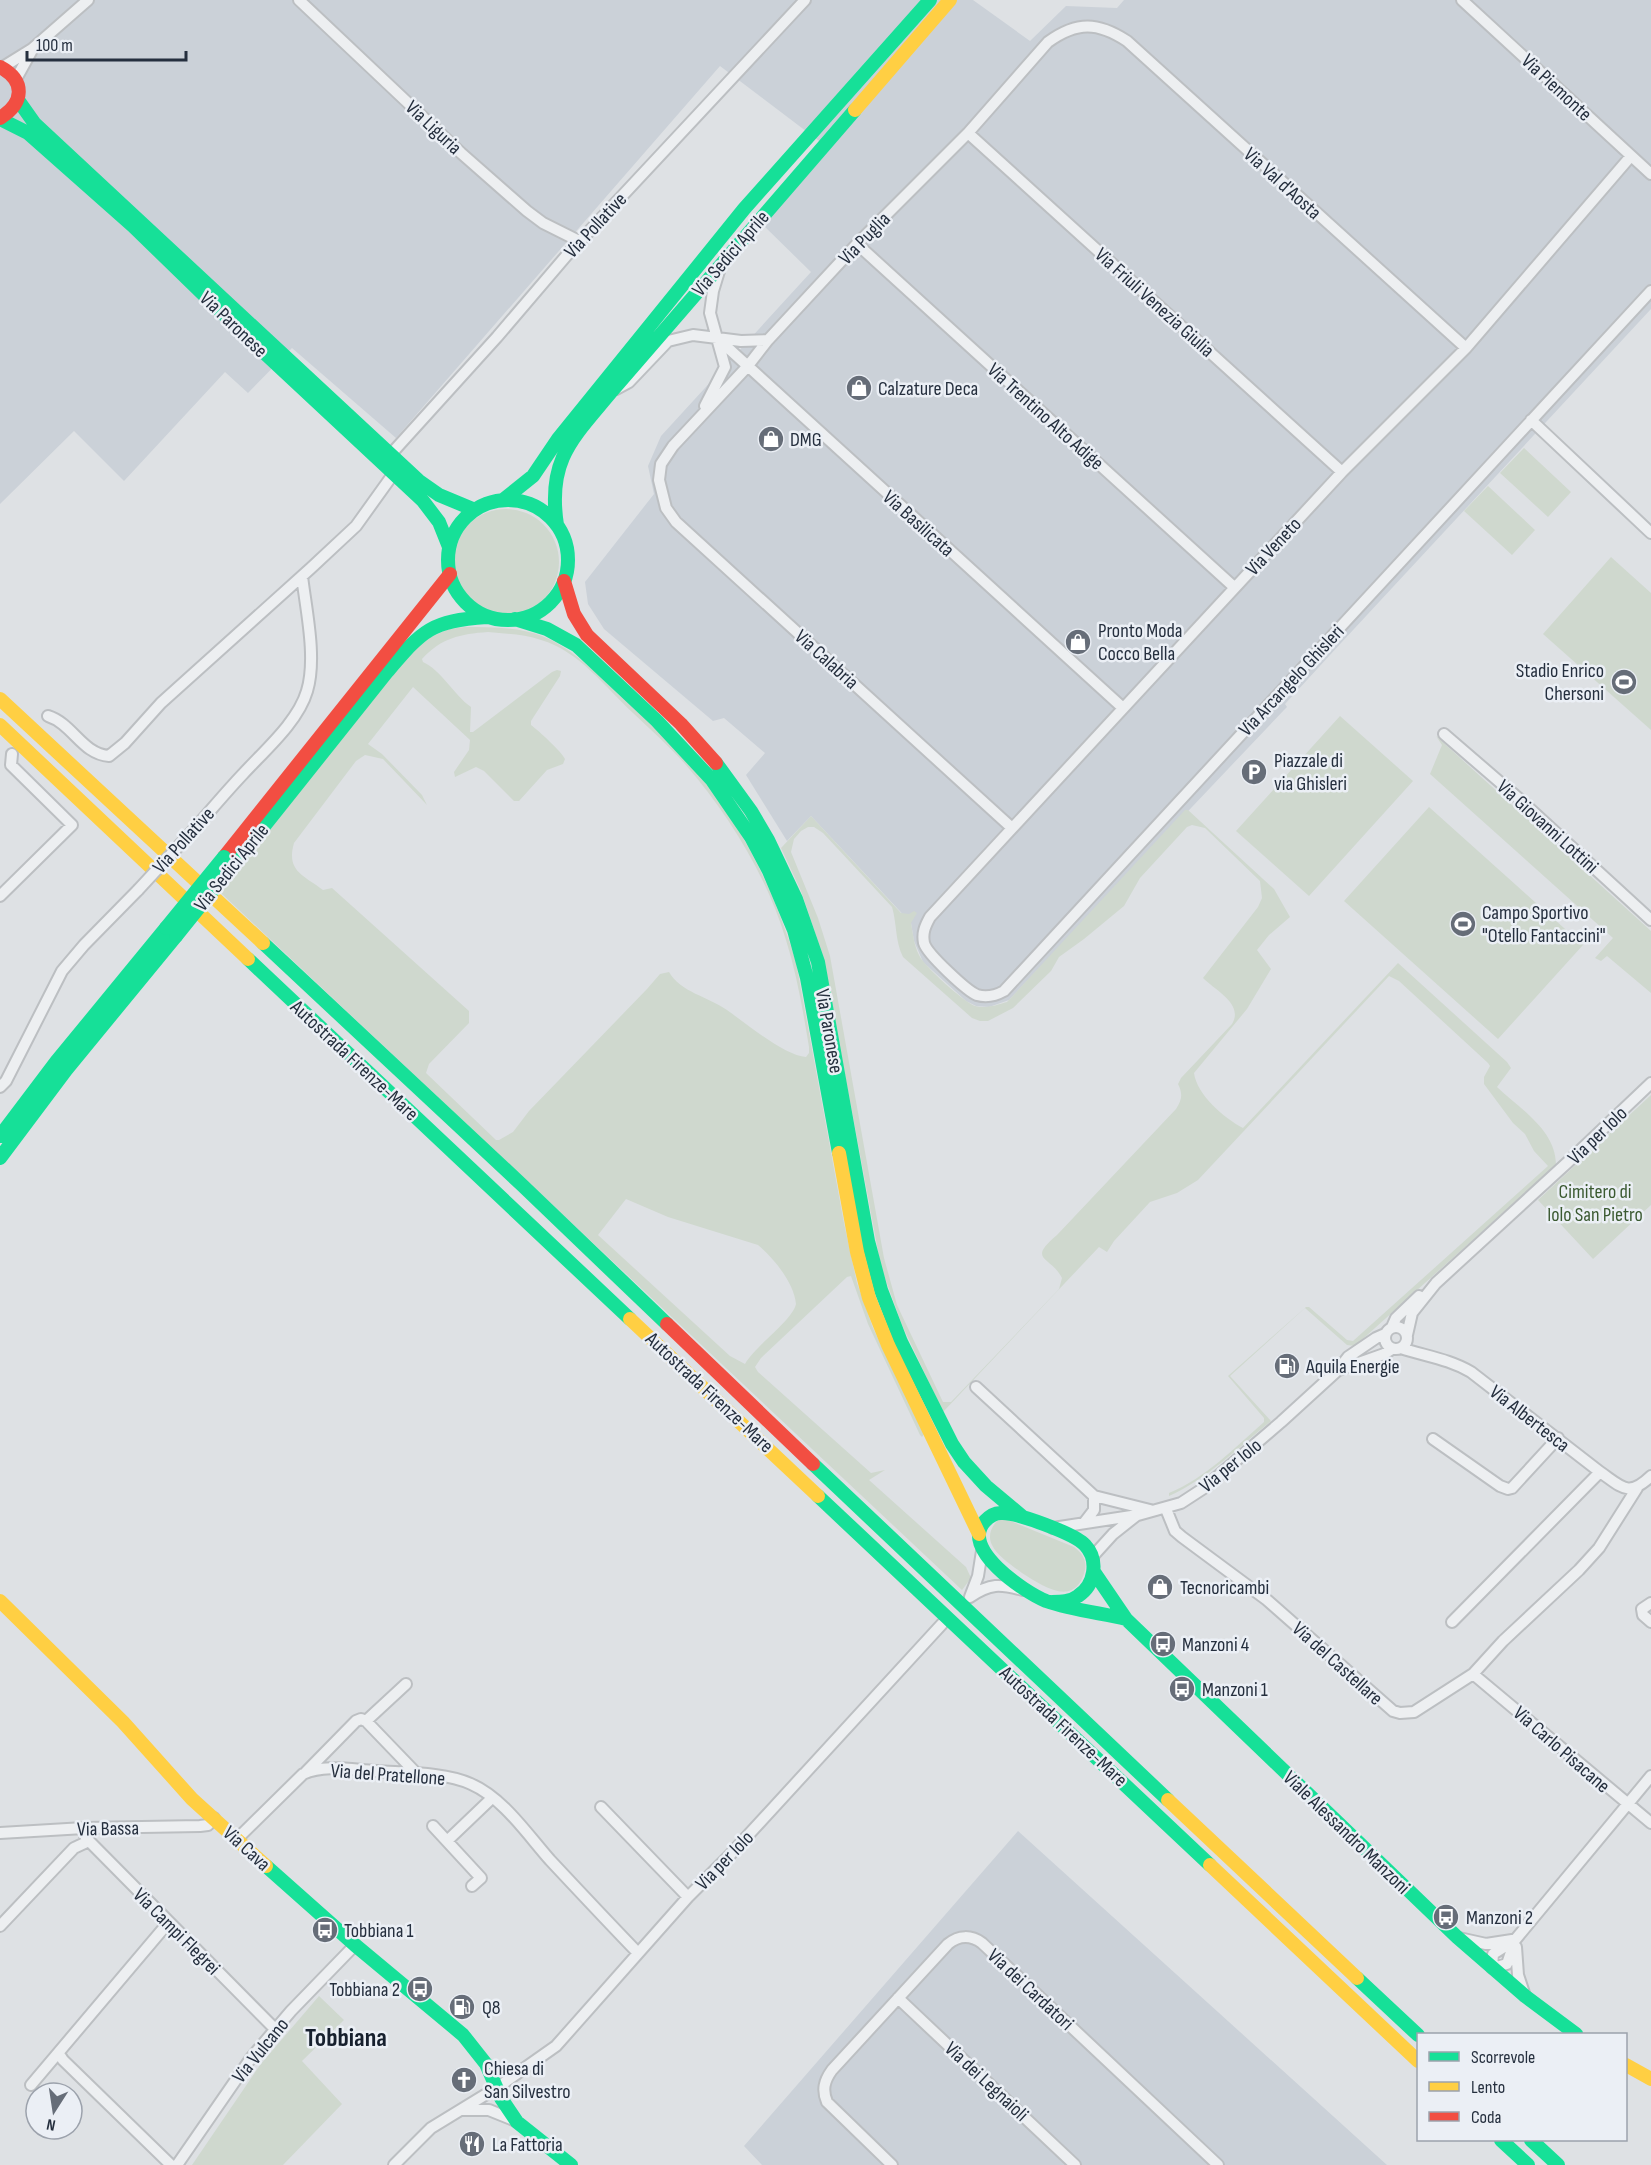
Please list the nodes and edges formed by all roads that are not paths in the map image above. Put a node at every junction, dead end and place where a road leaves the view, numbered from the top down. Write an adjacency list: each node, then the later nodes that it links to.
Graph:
1 (88, 0): 8 (street)
2 (299, 0): 16 (street, Via Liguria)
3 (805, 0): 16 (street, Via Pollative)
4 (930, 0): 31 (main road, Via Sedici Aprile)
5 (950, 0): 18 (main road, Via Sedici Aprile)
6 (1462, 0): 14 (street, Via Piemonte)
7 (1095, 26): 13 (street, Via Puglia); 22 (street, Via Val d'Aosta)
8 (32, 49): 9 (street); 10 (street)
9 (1, 67): 10 (main road)
10 (16, 79): 11 (main road)
11 (18, 100): 12 (main road, Via Paronese); 27 (main road, Via Paronese)
12 (0, 118): 29 (main road, Via Paronese)
13 (968, 133): 17 (street, Via Puglia); 28 (street, Via Friuli Venezia Giulia)
14 (1631, 156): 15 (street, Via Piemonte); 22 (street, Via Veneto)
15 (1651, 174)
16 (579, 241): 27 (street, Via Pollative)
17 (857, 244): 21 (street, Via Puglia); 39 (street, Via Trentino Alto Adige)
18 (722, 262): 20 (street); 24 (main road, Via Sedici Aprile)
19 (1651, 291): 26 (street, Via Arcangelo Ghisleri)
20 (716, 338): 21 (street); 23 (street, Via Basilicata); 24 (street); 25 (street)
21 (768, 340): 23 (street, Via Puglia)
22 (1466, 348): 28 (street, Via Veneto)
23 (747, 367): 25 (street, Via Puglia); 43 (street, Via Basilicata)
24 (611, 392): 33 (main road, Via Sedici Aprile)
25 (698, 420): 30 (street, Via Puglia)
26 (1531, 420): 34 (street); 53 (street, Via Arcangelo Ghisleri)
27 (391, 454): 32 (main road, Via Paronese)
28 (1342, 472): 39 (street, Via Veneto)
29 (394, 473): 35 (main road, Via Paronese); 37 (street)
30 (659, 480): 48 (street, Via Calabria)
31 (503, 500): 32 (main road, Via Sedici Aprile); 33 (main road, Via Sedici Aprile)
32 (475, 510): 35 (main road, Via Sedici Aprile)
33 (557, 525): 38 (main road, Via Sedici Aprile)
34 (1651, 533)
35 (449, 547): 36 (main road, Via Sedici Aprile)
36 (450, 574): 40 (main road, Via Sedici Aprile); 49 (main road, Via Sedici Aprile)
37 (302, 576): 44 (street); 55 (street, Via Pollative, bridge)
38 (564, 580): 41 (main road, Via Sedici Aprile); 72 (main road, Via Paronese)
39 (1234, 587): 43 (street, Via Veneto)
40 (490, 617): 41 (main road, Via Sedici Aprile); 49 (main road, Via Sedici Aprile)
41 (515, 620): 75 (main road, Via Paronese)
42 (0, 699): 116 (main road, Autostrada Firenze-Mare)
43 (1124, 708): 48 (street, Via Veneto)
44 (48, 716)
45 (0, 725): 119 (main road, Autostrada Firenze-Mare)
46 (1444, 734): 51 (street, Via Giovanni Lottini)
47 (12, 754): 50 (street)
48 (1012, 828): 53 (street, Via Veneto)
49 (228, 861): 52 (main road, Via Sedici Aprile, bridge)
50 (0, 896)
51 (1651, 920)
52 (171, 932): 56 (main road, Via Sedici Aprile); 57 (main road, Via Sedici Aprile)
53 (924, 940)
54 (1651, 1083): 58 (street, Via per Iolo)
55 (0, 1087)
56 (0, 1136)
57 (0, 1158)
58 (1436, 1283): 59 (street, Via per Iolo); 60 (street, Via per Iolo)
59 (1388, 1330): 60 (street); 61 (street); 62 (street, Via per Iolo)
60 (1407, 1335): 61 (street)
61 (1397, 1348): 62 (street, Via per Iolo); 64 (street, Via Albertesca)
62 (1338, 1370): 70 (street, Via per Iolo)
63 (976, 1387): 69 (street)
64 (1558, 1438): 65 (street); 66 (street, Via Albertesca)
65 (1433, 1439)
66 (1600, 1472): 68 (street, Via Albertesca); 84 (street)
67 (1651, 1476): 68 (street)
68 (1637, 1488): 87 (street, Via del Castellare)
69 (1094, 1496): 70 (street); 73 (street)
70 (1162, 1509): 71 (street, Via per Iolo); 87 (street, Via del Castellare)
71 (1138, 1515): 73 (street, Via per Iolo); 77 (street, Via per Iolo)
72 (1023, 1517): 74 (main road); 75 (main road)
73 (1084, 1523): 74 (street, Via per Iolo)
74 (1050, 1528): 77 (main road)
75 (979, 1534): 76 (main road, Via Paronese)
76 (982, 1551): 79 (main road); 79 (street)
77 (1093, 1556): 78 (main road)
78 (1094, 1572): 81 (main road); 83 (main road, Viale Alessandro Manzoni)
79 (1029, 1592): 81 (main road)
80 (0, 1600): 96 (main road, Via Cava)
81 (1052, 1602): 83 (main road)
82 (1651, 1603): 85 (street)
83 (1125, 1619): 108 (main road, Viale Alessandro Manzoni)
84 (1452, 1622)
85 (1651, 1622)
86 (942, 1624): 105 (street, Via per Iolo)
87 (1473, 1674): 94 (street, Via Carlo Pisacane)
88 (406, 1684): 89 (street)
89 (366, 1721): 90 (street); 91 (street)
90 (303, 1774): 91 (street, Via del Pratellone); 101 (street, Via del Pratellone)
91 (417, 1774): 93 (street, Via del Pratellone)
92 (1651, 1776): 94 (street)
93 (492, 1798): 103 (street); 111 (street, Via del Pratellone)
94 (1628, 1805): 97 (street, Via Carlo Pisacane); 109 (street)
95 (601, 1807): 105 (street)
96 (214, 1818): 99 (street, Via Bassa); 101 (main road, Via Cava)
97 (1651, 1823)
98 (433, 1826): 103 (street)
99 (84, 1828): 100 (street, Via Bassa); 102 (street, Via Campi Flegrei)
100 (0, 1833)
101 (237, 1839): 110 (main road, Via Cava)
102 (89, 1841): 106 (street, Via Campi Flegrei); 107 (street)
103 (447, 1841): 104 (street)
104 (472, 1886)
105 (688, 1897): 111 (street, Via per Iolo)
106 (168, 1923): 115 (street, Via Campi Flegrei); 118 (street)
107 (0, 1926)
108 (1457, 1937): 109 (street); 112 (main road, Viale Alessandro Manzoni)
109 (1515, 1940): 112 (street); 113 (street)
110 (356, 1945): 115 (street, Via Vulcano); 123 (main road, Via Cava)
111 (638, 1953): 123 (street, Via per Iolo)
112 (1492, 1968): 113 (main road, Viale Alessandro Manzoni)
113 (1525, 1996): 117 (main road, Viale Alessandro Manzoni)
114 (898, 1998): 132 (street, Via dei Cardatori); 133 (street, Via dei Legnaioli); 134 (street, Via dei Cardatori)
115 (275, 2029): 129 (street, Via Vulcano)
116 (1417, 2033)
117 (1575, 2033)
118 (59, 2054): 122 (street); 128 (street)
119 (1417, 2059)
120 (1627, 2066): 121 (main road)
121 (1651, 2079)
122 (35, 2081)
123 (498, 2087): 124 (street, Via per Iolo); 125 (main road, Via Cava)
124 (459, 2111): 125 (street); 130 (street, Via per Iolo)
125 (518, 2121): 131 (main road, Via Cava)
126 (1503, 2141): 135 (main road)
127 (1533, 2141): 136 (main road)
128 (171, 2165)
129 (177, 2165)
130 (394, 2165)
131 (571, 2165)
132 (892, 2165)
133 (1076, 2165)
134 (1218, 2165)
135 (1528, 2165)
136 (1558, 2165)

